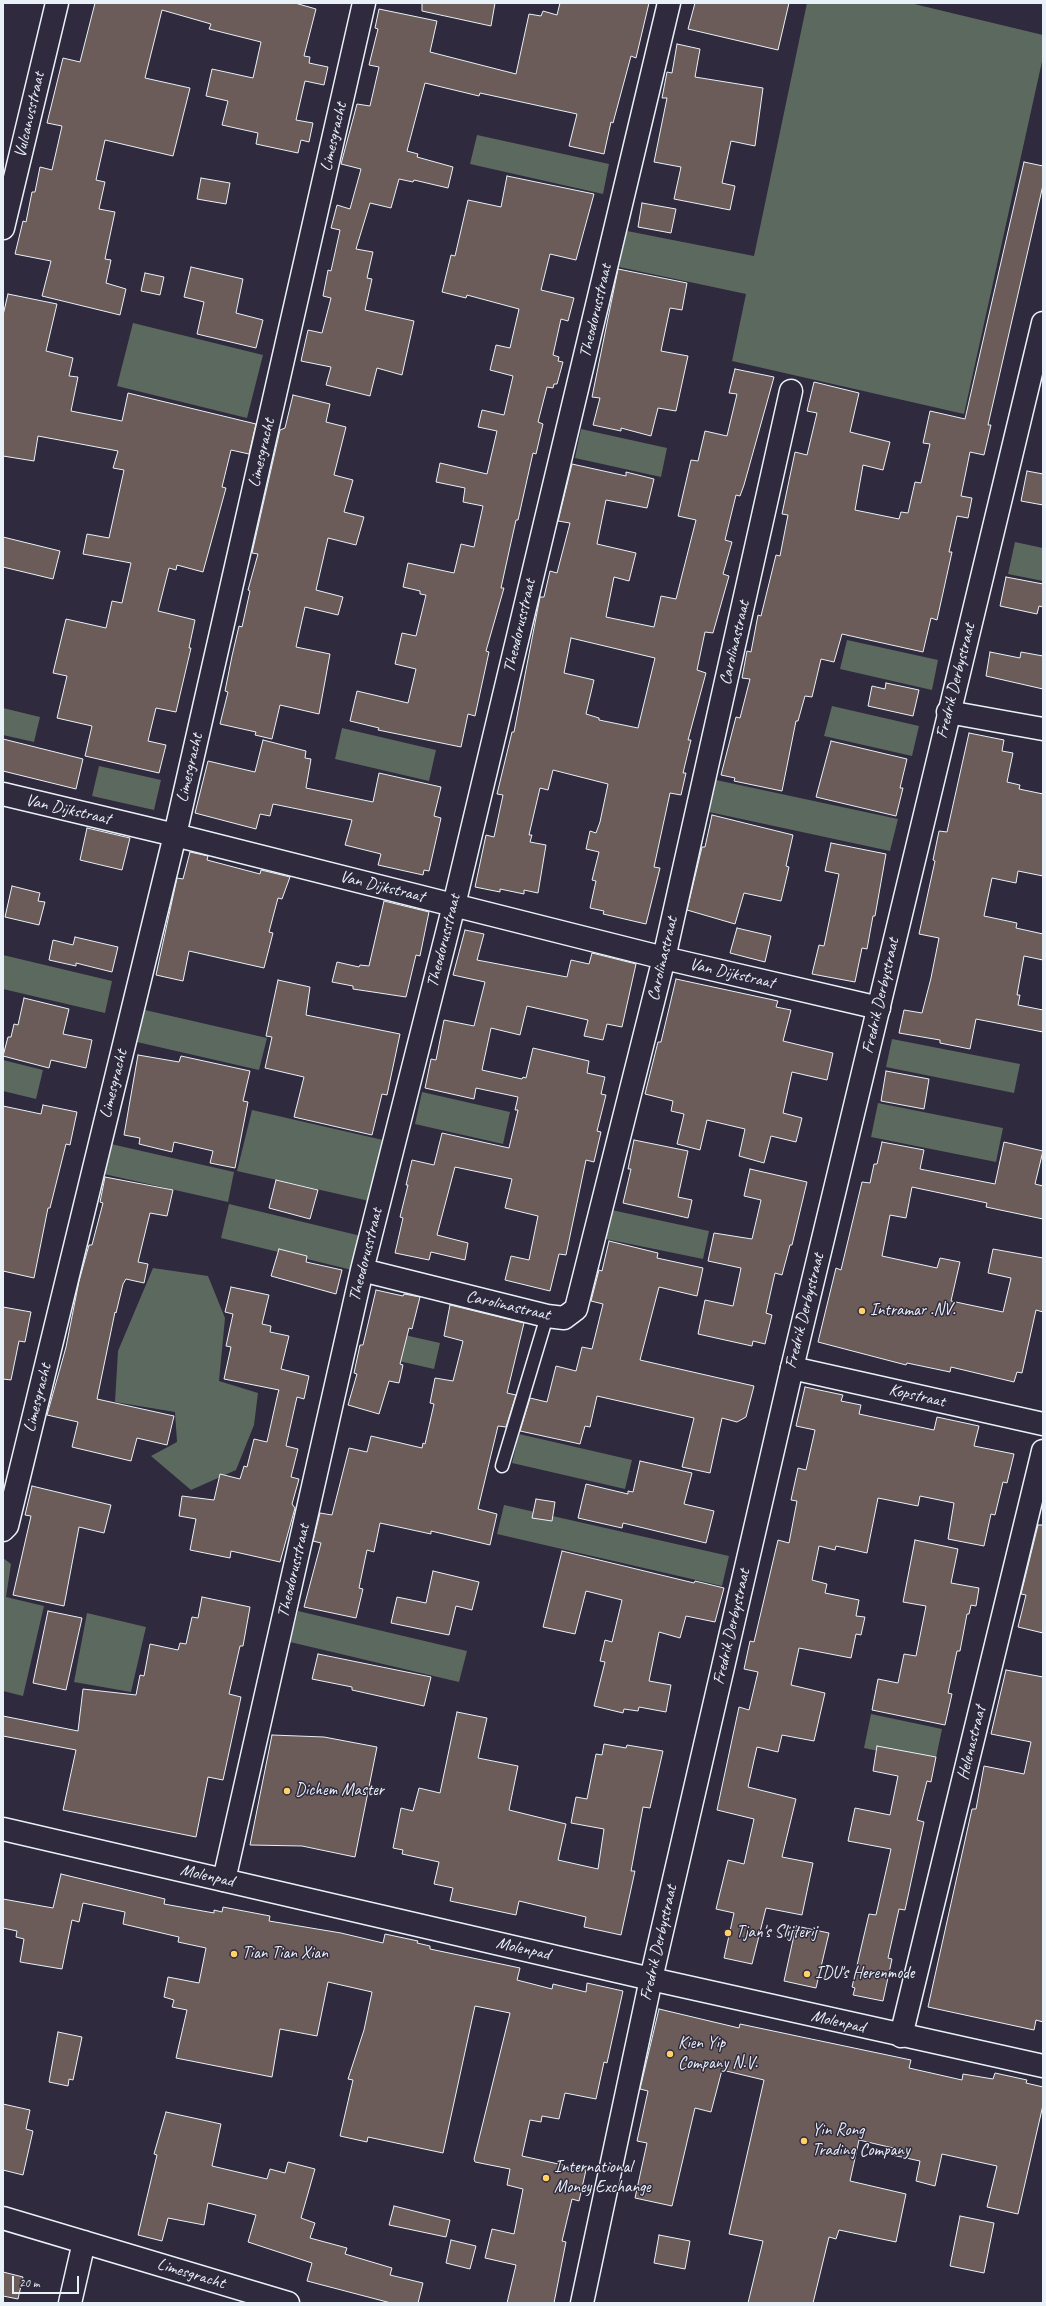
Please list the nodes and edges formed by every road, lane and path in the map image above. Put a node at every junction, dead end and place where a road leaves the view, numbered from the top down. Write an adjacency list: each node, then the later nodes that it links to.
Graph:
1 (57, 3): 4 (street, Vulcanusstraat)
2 (364, 3): 10 (street, Limesgracht)
3 (669, 3): 11 (street, Theodorusstraat)
4 (3, 228)
5 (1043, 323): 7 (street, Fredrik Derbystraat)
6 (791, 391): 12 (street, Carolinastraat)
7 (948, 712): 8 (street); 13 (street, Fredrik Derbystraat)
8 (1043, 729)
9 (3, 794): 10 (street, Van Dijkstraat)
10 (175, 835): 11 (street, Van Dijkstraat); 20 (street, Limesgracht)
11 (454, 905): 12 (street, Van Dijkstraat); 14 (street, Theodorusstraat)
12 (664, 958): 13 (street, Van Dijkstraat); 15 (street, Carolinastraat)
13 (879, 1008): 16 (street, Fredrik Derbystraat)
14 (362, 1270): 15 (street, Carolinastraat); 22 (street, Theodorusstraat)
15 (547, 1316): 19 (lane)
16 (792, 1368): 17 (street, Kopstraat); 23 (street, Fredrik Derbystraat)
17 (1043, 1424)
18 (1043, 1451): 24 (street, Helenastraat)
19 (502, 1466)
20 (3, 1530)
21 (3, 1829): 22 (street, Molenpad)
22 (224, 1880): 23 (street, Molenpad)
23 (651, 1979): 24 (street, Molenpad); 30 (street, Fredrik Derbystraat)
24 (901, 2036): 25 (street, Molenpad)
25 (1043, 2066)
26 (3, 2218): 27 (street, Limesgracht)
27 (84, 2242): 28 (street); 29 (street, Limesgracht)
28 (70, 2303)
29 (288, 2303)
30 (582, 2303)

